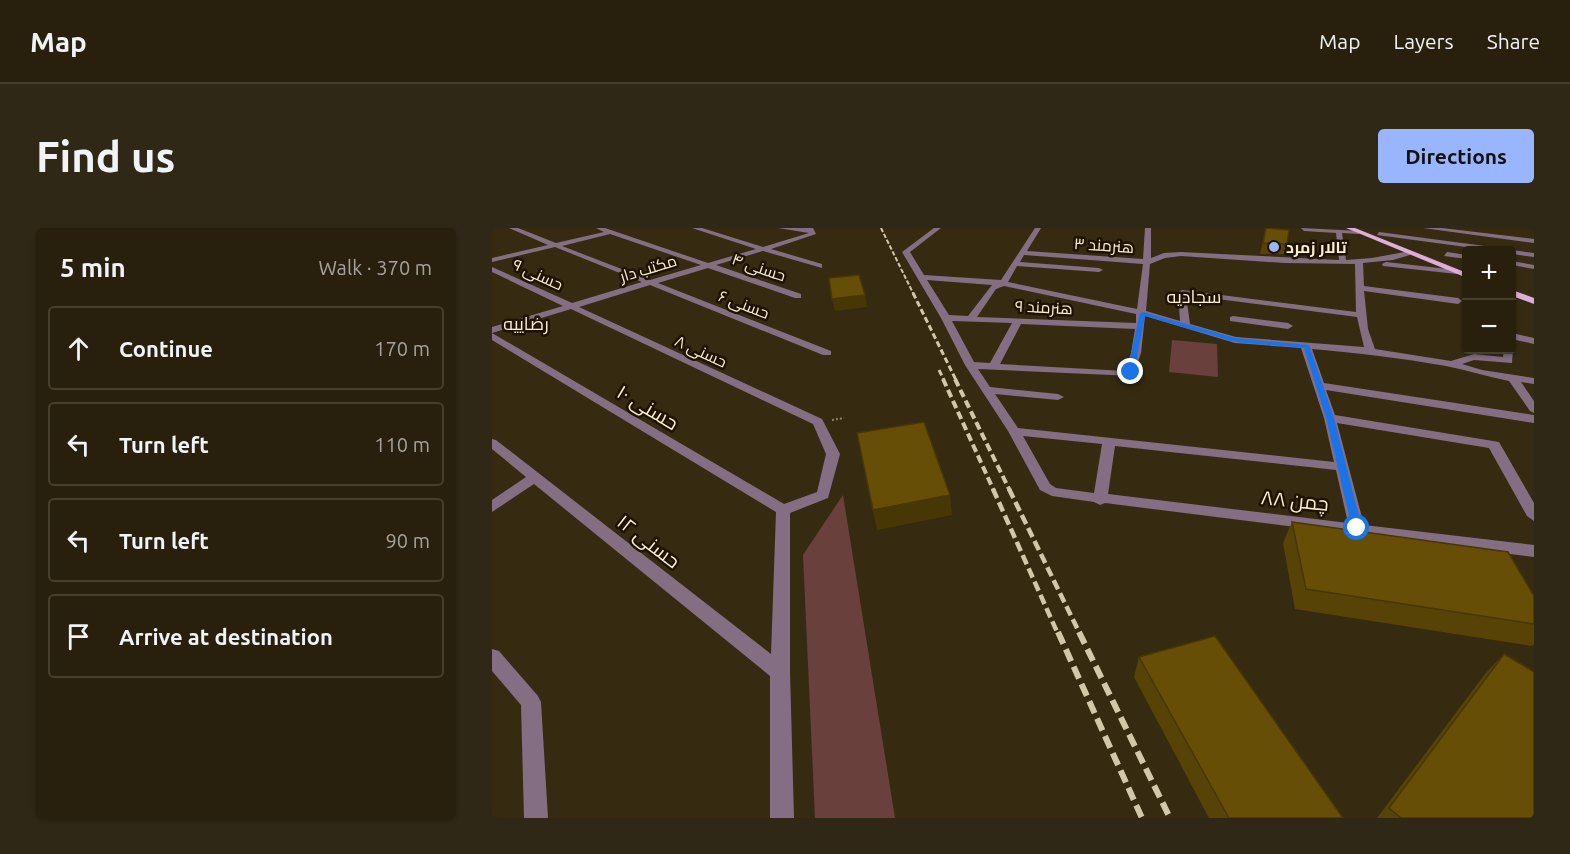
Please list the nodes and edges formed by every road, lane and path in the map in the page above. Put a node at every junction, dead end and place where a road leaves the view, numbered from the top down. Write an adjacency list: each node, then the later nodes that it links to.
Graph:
1 (512, 228): 22 (street, حسنی ۶)
2 (695, 228): 25 (street)
3 (781, 228): 16 (street)
4 (938, 228): 46 (street)
5 (1038, 228): 28 (street)
6 (1147, 228): 35 (street)
7 (1296, 228): 13 (street)
8 (1348, 228): 13 (street); 15 (main road)
9 (1394, 228): 20 (street)
10 (1426, 228): 19 (street)
11 (1502, 228): 19 (street)
12 (623, 229): 14 (street)
13 (1304, 229): 17 (street)
14 (606, 230): 22 (street); 37 (street, حسنی ۴)
15 (1363, 230): 17 (street); 18 (main road); 27 (main road)
16 (811, 231): 25 (street, مکتب دار)
17 (1339, 233): 33 (street)
18 (1379, 234): 20 (street); 40 (main road)
19 (1504, 237): 21 (street); 24 (street)
20 (1429, 241): 23 (street)
21 (1534, 241)
22 (555, 245): 32 (street); 47 (street, حسنی ۶)
23 (1468, 246)
24 (1508, 246)
25 (764, 249): 37 (street, مکتب دار); 39 (street)
26 (1516, 252): 30 (street)
27 (1407, 253): 34 (street); 44 (main road)
28 (1022, 254): 35 (street, هنرمند ۳); 36 (street)
29 (1447, 254): 31 (street)
30 (1534, 255)
31 (1462, 256)
32 (492, 260)
33 (1343, 261): 34 (street, هنرمند ۳); 35 (street, هنرمند ۳)
34 (1359, 261): 44 (street); 49 (street)
35 (1149, 262): 58 (street)
36 (1015, 264): 43 (street); 48 (street)
37 (709, 265): 47 (street, مکتب دار); 53 (street, حسنی ۴)
38 (1516, 265): 41 (street)
39 (819, 266)
40 (1462, 266)
41 (1534, 267)
42 (492, 269): 57 (street, حسنی ۹)
43 (1099, 270)
44 (1457, 272): 45 (main road)
45 (1462, 274)
46 (921, 277): 48 (street); 60 (street)
47 (650, 283): 57 (street, مکتب دار); 74 (street, حسنی ۶)
48 (1003, 283): 58 (street); 61 (street)
49 (1360, 288): 54 (street); 59 (street)
50 (1516, 290): 52 (main road)
51 (1516, 292): 55 (main road)
52 (1532, 292)
53 (798, 296)
54 (1458, 301)
55 (1534, 301)
56 (1276, 304): 59 (street); 64 (street); 66 (street)
57 (572, 307): 67 (street, مکتب دار); 95 (street, حسنی ۸)
58 (1143, 313): 64 (street); 65 (street)
59 (1360, 315): 73 (street)
60 (946, 318): 61 (street, هنرمند ۹); 77 (street)
61 (971, 318): 63 (street, هنرمند ۹)
62 (1233, 319): 66 (street)
63 (1018, 321): 65 (street, هنرمند ۹); 78 (street)
64 (1185, 325): 71 (street)
65 (1140, 326): 78 (street)
66 (1288, 326): 71 (street)
67 (492, 330)
68 (492, 336): 95 (street, حسنی ۱۰)
69 (1516, 337): 70 (street)
70 (1534, 341)
71 (1292, 346): 72 (street)
72 (1306, 347): 73 (street); 81 (street)
73 (1371, 351): 76 (street)
74 (827, 353)
75 (1509, 354): 76 (street)
76 (1451, 364): 79 (street)
77 (970, 365): 78 (street); 82 (street)
78 (993, 367)
79 (1513, 378): 80 (street); 84 (street)
80 (1534, 381)
81 (1320, 386): 85 (street); 86 (street)
82 (985, 390): 83 (street); 87 (street)
83 (1058, 398)
84 (1534, 409)
85 (1330, 418): 90 (street); 92 (street)
86 (1534, 419)
87 (1014, 431): 88 (street); 93 (street, چمن ۸۸)
88 (1109, 441): 90 (street); 93 (street)
89 (492, 443): 91 (street, حسنی ۱۲)
90 (1342, 467): 97 (street)
91 (535, 477): 94 (street); 100 (street, حسنی ۱۲)
92 (1527, 492): 96 (street)
93 (1100, 500): 97 (street, چمن ۸۸)
94 (492, 507)
95 (783, 510): 100 (street)
96 (1534, 516)
97 (1357, 528): 98 (street, چمن ۸۸)
98 (1534, 551)
99 (492, 657): 101 (street)
100 (780, 672): 102 (street)
101 (536, 818)
102 (782, 818)

